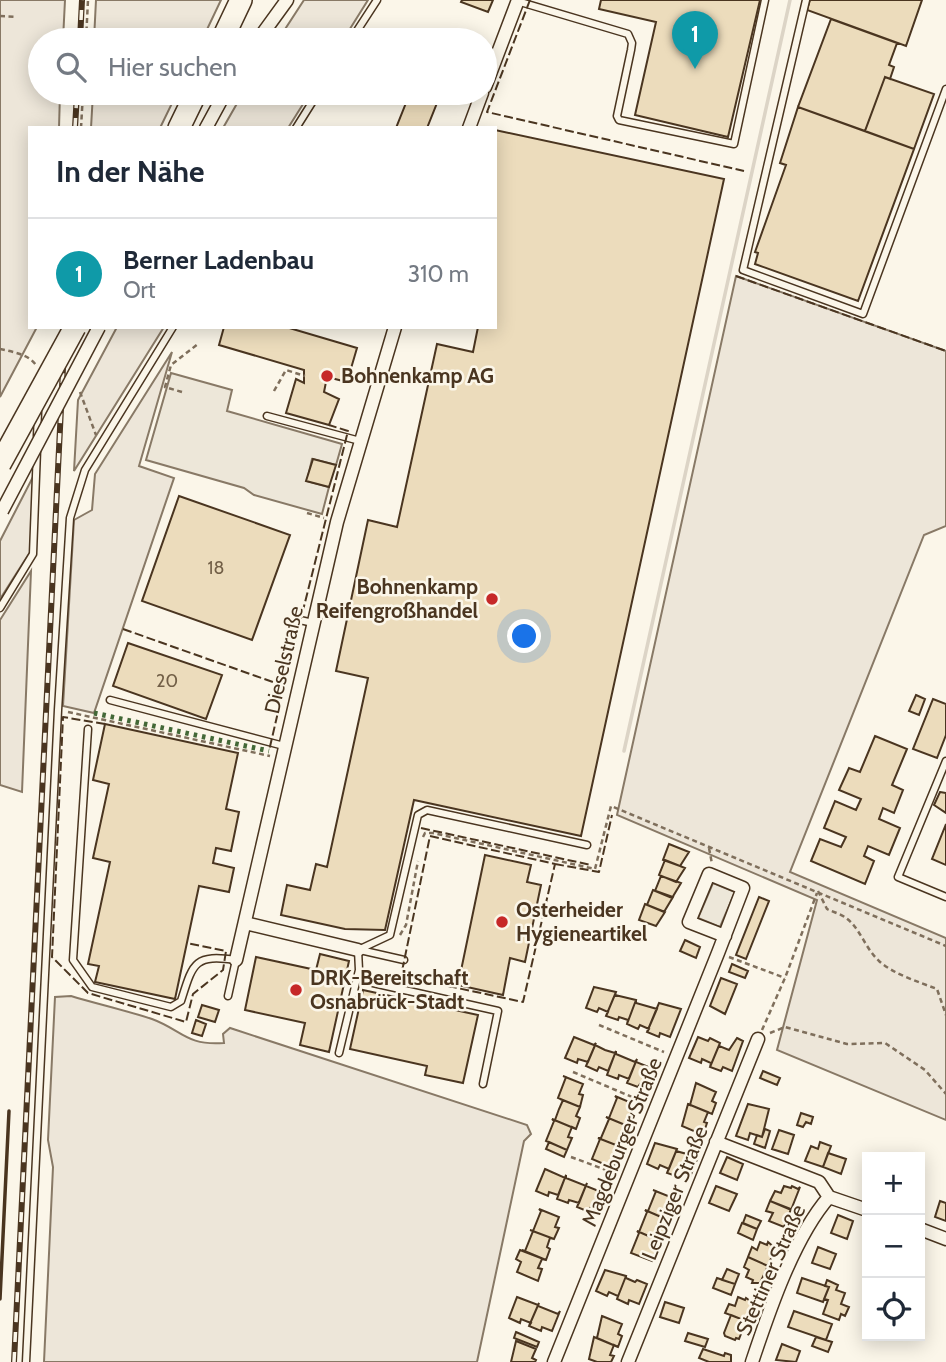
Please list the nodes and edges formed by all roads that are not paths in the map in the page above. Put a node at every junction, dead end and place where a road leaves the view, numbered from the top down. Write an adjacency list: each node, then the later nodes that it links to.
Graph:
1 (241, 0): 7 (highway)
2 (287, 0): 8 (street)
3 (377, 0): 9 (lane)
4 (517, 0): 5 (lane); 10 (street)
5 (765, 0)
6 (806, 0): 11 (lane)
7 (228, 28)
8 (267, 28)
9 (359, 28)
10 (497, 54)
11 (946, 89)
12 (190, 105): 16 (highway)
13 (218, 105): 17 (street)
14 (310, 105): 18 (lane)
15 (478, 105): 19 (street)
16 (180, 126)
17 (207, 126)
18 (297, 126)
19 (470, 126)
20 (74, 329): 27 (highway, bridge)
21 (98, 329): 28 (street, bridge)
22 (172, 329): 51 (lane)
23 (394, 329): 26 (street, Dieselstraße)
24 (38, 368): 29 (lane)
25 (267, 415): 26 (lane)
26 (360, 441): 32 (street, Dieselstraße)
27 (0, 464)
28 (1, 512)
29 (0, 608)
30 (110, 700): 32 (lane)
31 (88, 729): 39 (lane)
32 (283, 752): 36 (street, Dieselstraße)
33 (946, 761): 35 (lane)
34 (587, 845): 38 (lane)
35 (946, 897)
36 (245, 923): 38 (street); 39 (street, Dieselstraße)
37 (724, 936): 37 (street, Magdeburger Straße); 52 (street, Magdeburger Straße)
38 (358, 950): 40 (lane); 41 (lane)
39 (236, 960): 42 (lane)
40 (404, 960)
41 (359, 970): 44 (lane); 45 (lane)
42 (228, 996)
43 (758, 1039): 46 (street, Leipziger Straße)
44 (338, 1054)
45 (483, 1084)
46 (716, 1142): 47 (street); 53 (street, Leipziger Straße)
47 (829, 1197): 48 (street); 54 (street, Stettiner Straße)
48 (862, 1208)
49 (925, 1231): 50 (street)
50 (946, 1239)
51 (26, 1362)
52 (554, 1362)
53 (628, 1362)
54 (752, 1362)

